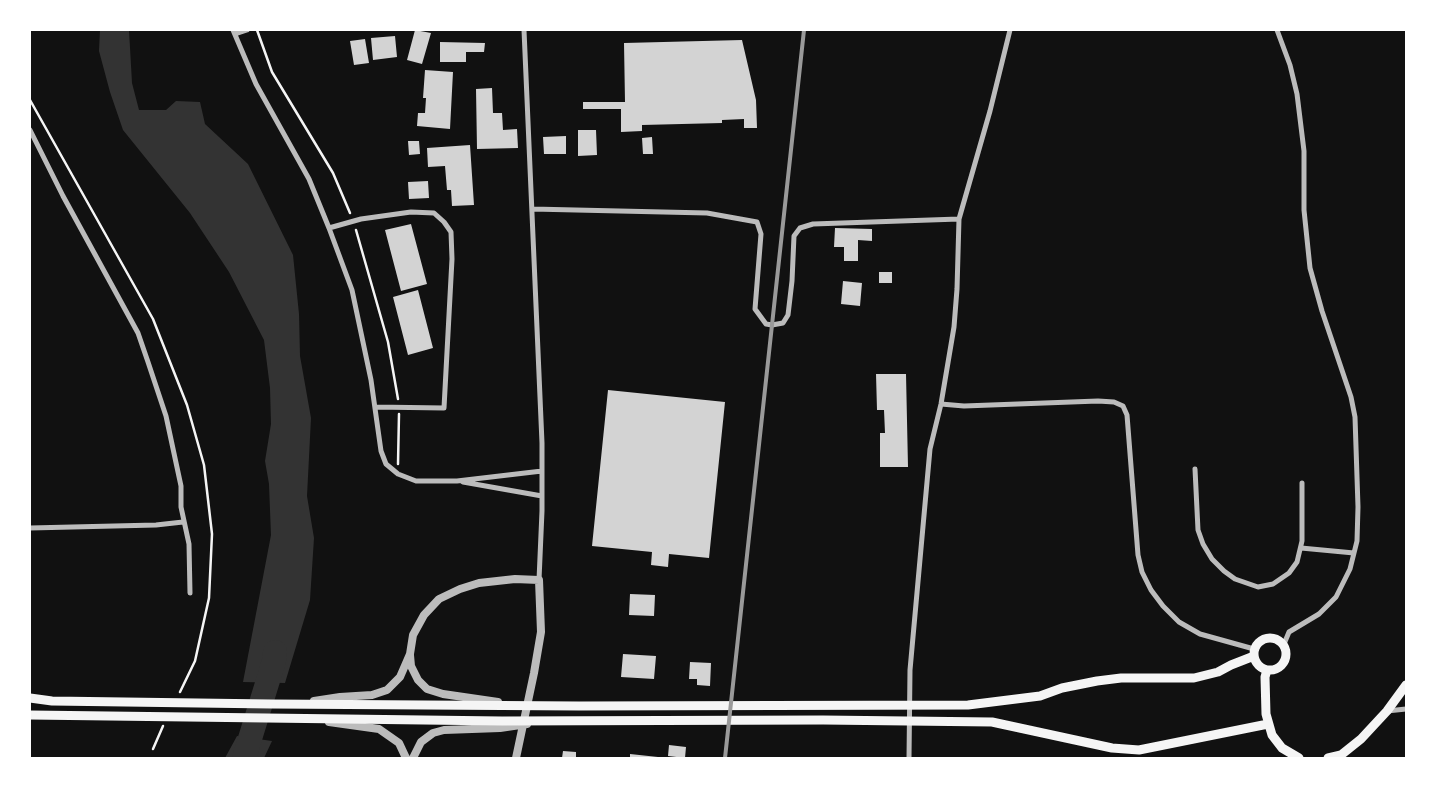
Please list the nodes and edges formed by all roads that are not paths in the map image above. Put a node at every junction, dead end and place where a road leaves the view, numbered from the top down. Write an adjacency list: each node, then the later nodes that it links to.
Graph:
1 (247, 30): 5 (street)
2 (524, 30): 7 (street)
3 (1010, 30): 8 (street)
4 (1276, 30): 20 (street)
5 (234, 32): 9 (street)
6 (30, 130): 17 (street)
7 (532, 210): 8 (street); 13 (street)
8 (959, 219): 10 (street)
9 (329, 228): 11 (street); 11 (street)
10 (942, 404): 24 (street); 39 (street)
11 (375, 407): 14 (street)
12 (1195, 469): 19 (street)
13 (542, 471): 14 (street); 16 (street)
14 (458, 481): 16 (street)
15 (1302, 483): 19 (street)
16 (542, 496): 21 (street)
17 (184, 522): 18 (street); 22 (street)
18 (30, 528)
19 (1301, 548): 20 (street)
20 (1354, 553): 23 (street)
21 (539, 580): 25 (street); 38 (street)
22 (190, 593)
23 (1284, 644): 24 (main road); 26 (main road)
24 (1254, 653): 26 (main road); 30 (main road)
25 (409, 666): 29 (street); 30 (street)
26 (1268, 670): 36 (main road)
27 (1406, 686): 32 (main road)
28 (30, 698): 29 (main road)
29 (302, 703): 30 (main road)
30 (519, 705)
31 (1406, 709): 32 (street)
32 (1387, 712): 41 (main road)
33 (30, 715): 34 (main road)
34 (292, 719): 35 (main road); 37 (street)
35 (544, 722): 36 (main road); 37 (street)
36 (1268, 724): 40 (main road)
37 (409, 756)
38 (516, 758)
39 (909, 758)
40 (1299, 758)
41 (1328, 758)

